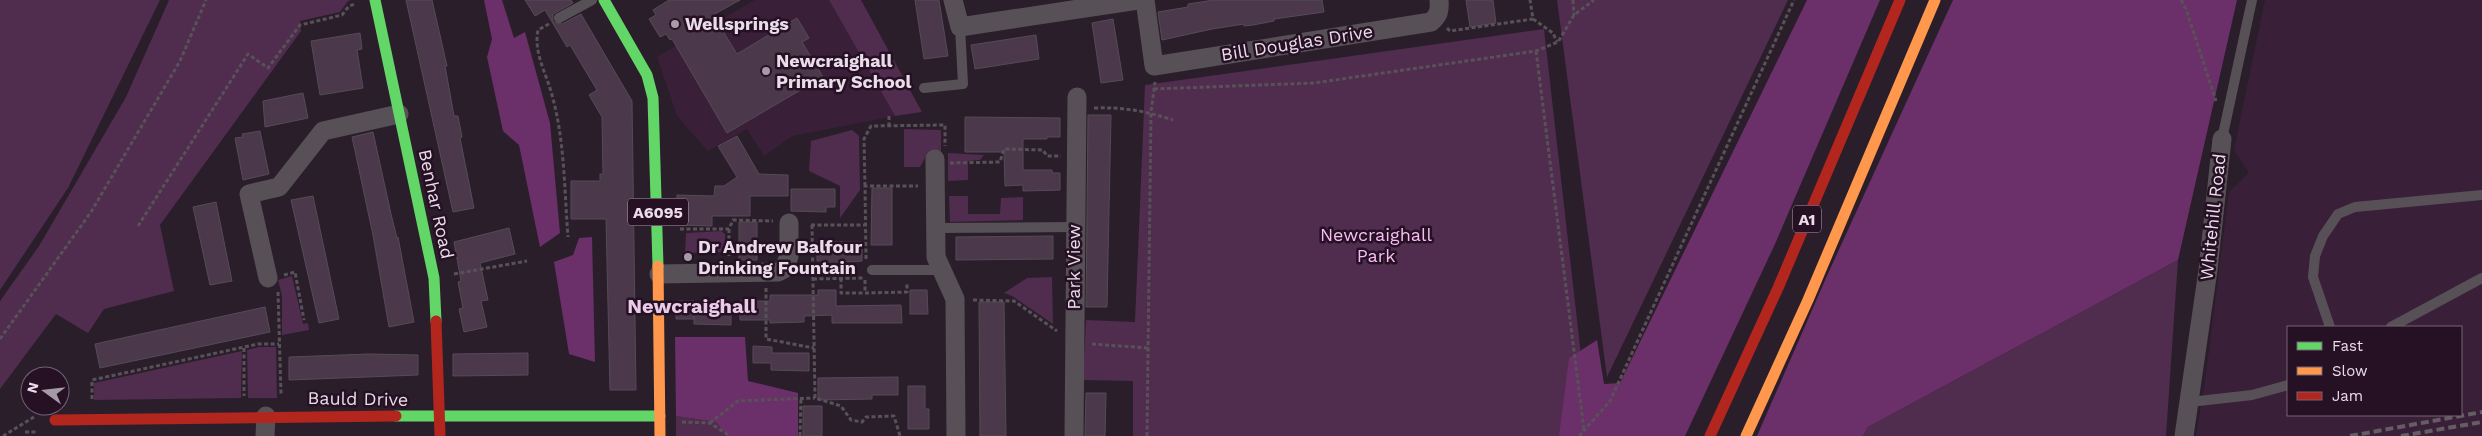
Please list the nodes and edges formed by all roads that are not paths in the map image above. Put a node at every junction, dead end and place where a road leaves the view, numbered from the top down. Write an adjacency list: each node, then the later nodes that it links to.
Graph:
1 (376, 0): 15 (main road, Benhar Road)
2 (592, 0): 11 (lane)
3 (604, 0): 23 (main road, A6095)
4 (953, 0): 12 (street)
5 (1138, 0): 12 (street)
6 (1145, 0): 10 (street, Bill Douglas Drive)
7 (1900, 0): 41 (main road, A1)
8 (1935, 0): 42 (main road, A1)
9 (2252, 0): 16 (lane, Whitehill Road)
10 (1438, 8)
11 (559, 18)
12 (960, 27): 13 (lane)
13 (924, 88)
14 (1077, 103): 21 (street, Park View)
15 (399, 114): 25 (street); 32 (main road, Benhar Road)
16 (2222, 132): 30 (street, Whitehill Road)
17 (938, 162): 20 (street)
18 (2482, 195): 27 (lane)
19 (790, 223): 23 (street)
20 (936, 228): 21 (lane); 22 (street)
21 (1074, 228): 40 (street, Park View)
22 (940, 270): 24 (lane); 39 (street)
23 (659, 274): 33 (main road, A6095)
24 (869, 274)
25 (268, 278)
26 (2482, 278): 28 (lane)
27 (2330, 326)
28 (2393, 326)
29 (2287, 385): 30 (lane)
30 (2190, 402): 43 (street, Whitehill Road)
31 (265, 416): 32 (main road, Bauld Drive); 35 (main road, Bauld Drive); 36 (street)
32 (440, 418): 33 (main road, Bauld Drive); 37 (main road, Benhar Road)
33 (660, 419): 38 (main road, A6095)
34 (56, 420): 35 (main road, Bauld Drive)
35 (95, 420)
36 (266, 436)
37 (440, 436)
38 (660, 436)
39 (956, 436)
40 (1074, 436)
41 (1710, 436)
42 (1746, 436)
43 (2184, 436)

